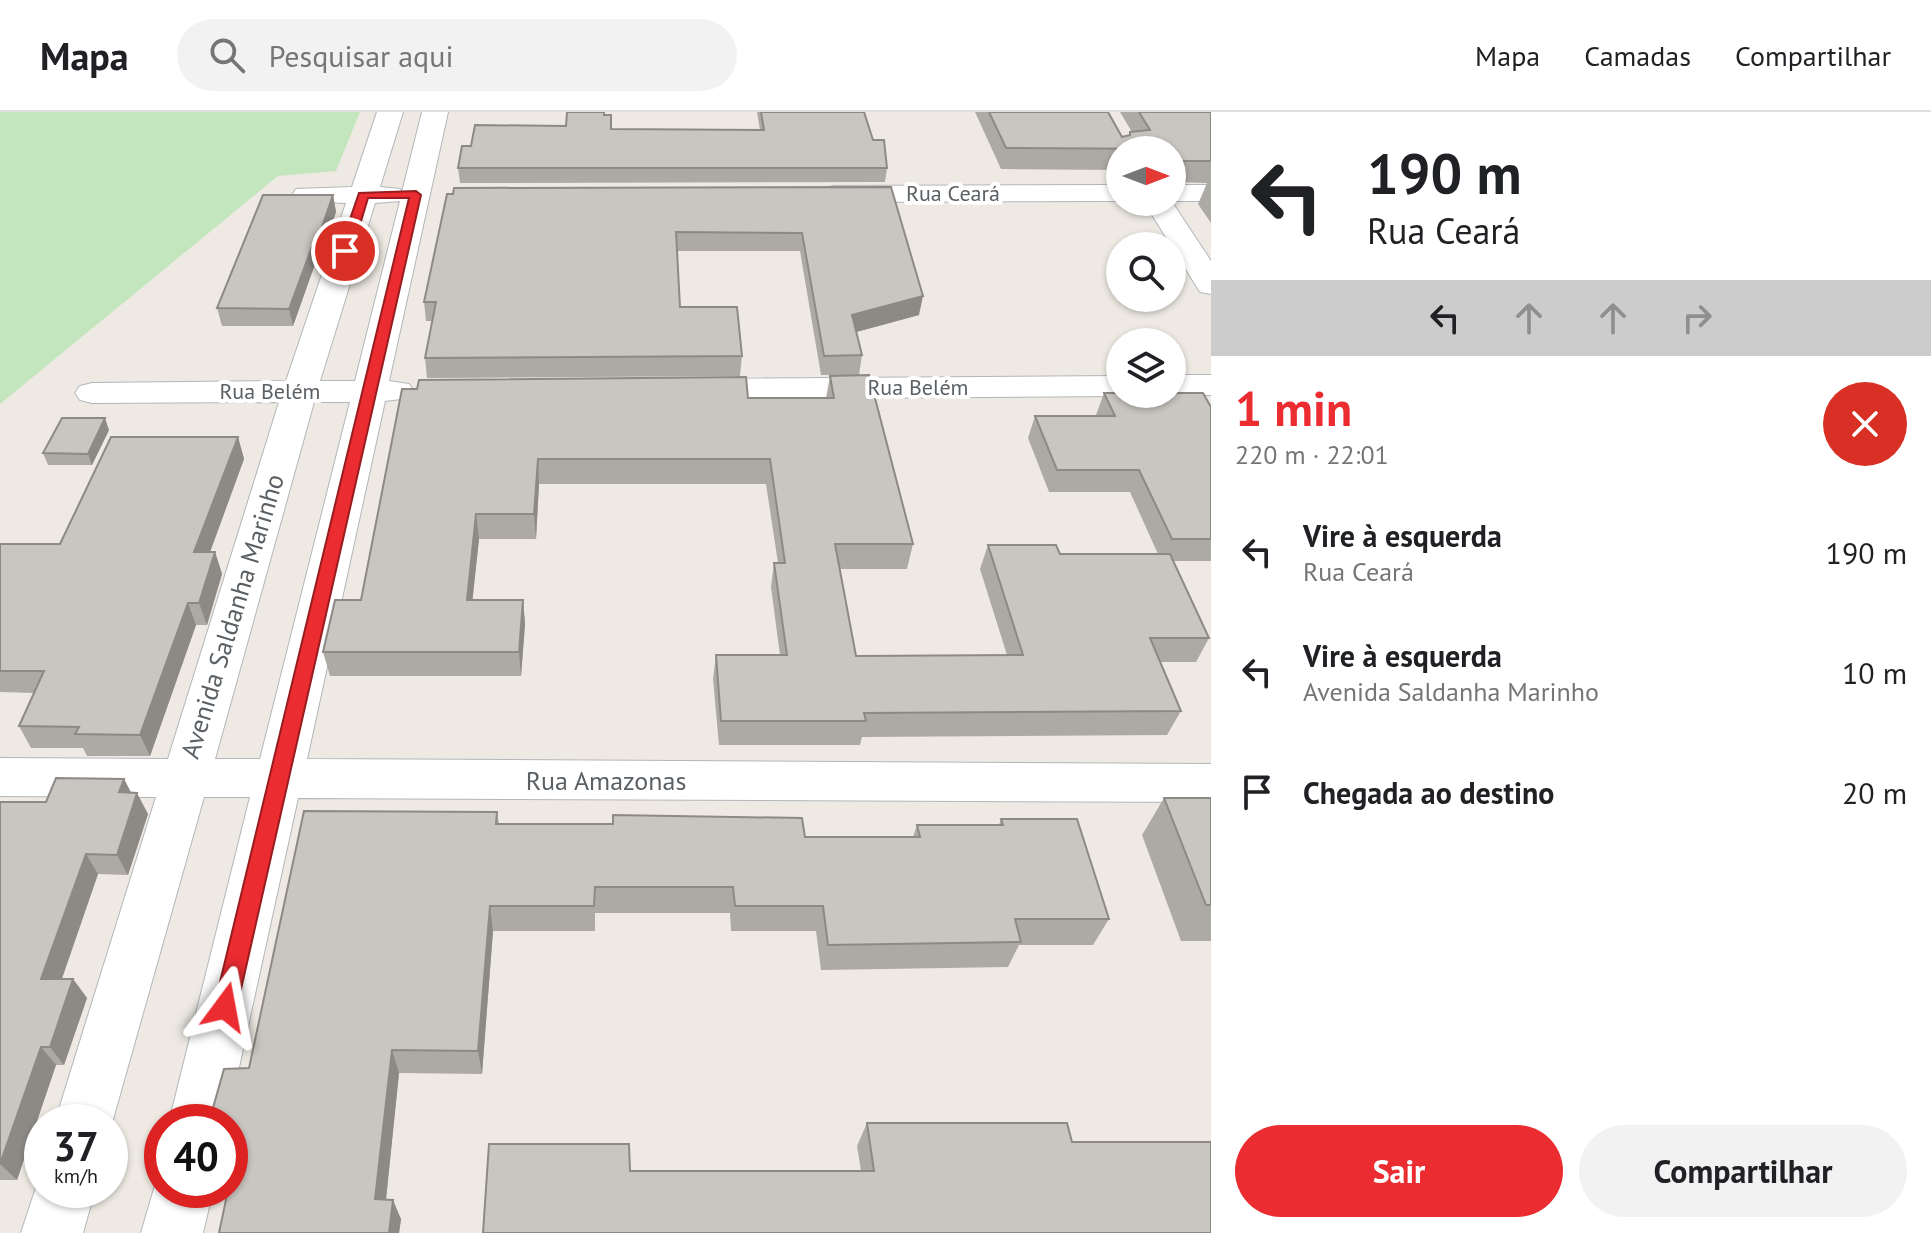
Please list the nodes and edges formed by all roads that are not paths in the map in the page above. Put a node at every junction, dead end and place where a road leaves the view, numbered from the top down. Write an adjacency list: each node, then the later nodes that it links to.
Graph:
1 (390, 112): 8 (street, Avenida Saldanha Marinho)
2 (435, 112): 9 (street)
3 (1106, 193): 6 (street, Rua Ceará)
4 (1186, 193): 5 (street)
5 (1211, 193)
6 (807, 194)
7 (306, 195): 8 (street)
8 (364, 195): 9 (street); 17 (street, Avenida Saldanha Marinho)
9 (431, 195): 18 (street)
10 (1167, 216): 11 (street)
11 (1211, 285)
12 (1186, 385): 13 (street)
13 (1211, 385)
14 (1106, 386): 15 (street, Rua Belém)
15 (657, 389)
16 (434, 390): 18 (street, Rua Belém)
17 (300, 391): 18 (street, Rua Belém); 19 (street, Rua Belém); 21 (street, Avenida Saldanha Marinho)
18 (370, 391): 22 (street)
19 (92, 393)
20 (0, 777): 21 (street, Rua Amazonas)
21 (184, 778): 22 (street, Rua Amazonas); 24 (street, Avenida Saldanha Marinho)
22 (279, 778): 23 (street, Rua Amazonas); 25 (street)
23 (1211, 783)
24 (89, 1104)
25 (202, 1104)
26 (59, 1208): 28 (street)
27 (178, 1208): 29 (street)
28 (52, 1233)
29 (172, 1233)

